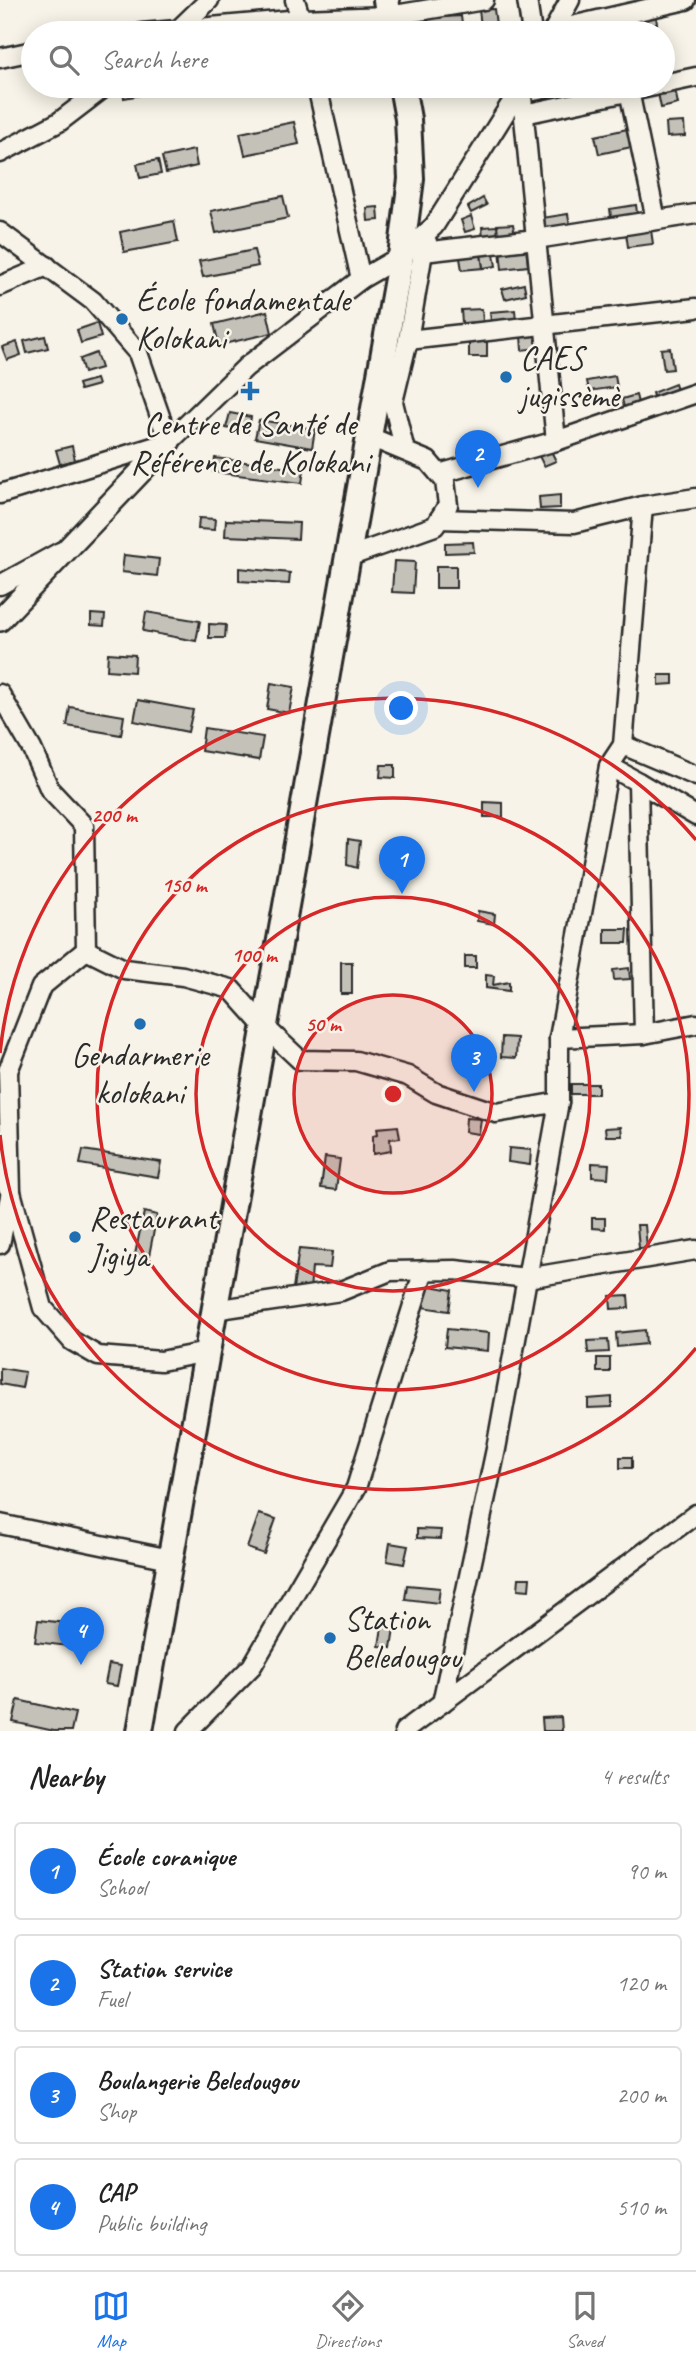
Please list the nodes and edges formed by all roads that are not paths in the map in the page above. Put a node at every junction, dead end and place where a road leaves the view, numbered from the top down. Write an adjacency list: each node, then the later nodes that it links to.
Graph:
1 (209, 0): 9 (street)
2 (295, 0): 10 (street)
3 (484, 0): 8 (street)
4 (527, 0): 12 (street)
5 (570, 0): 13 (street)
6 (686, 0): 7 (street)
7 (622, 15): 14 (street); 15 (street)
8 (389, 17): 11 (street)
9 (188, 21)
10 (301, 21)
11 (351, 21)
12 (530, 21)
13 (559, 21)
14 (598, 21)
15 (623, 21)
16 (21, 54): 17 (street)
17 (0, 58)
18 (696, 77): 19 (street)
19 (675, 81)
20 (91, 98): 28 (street)
21 (320, 98): 35 (street)
22 (404, 98): 33 (highway)
23 (515, 98): 33 (street)
24 (523, 98): 27 (street)
25 (591, 98): 27 (street)
26 (631, 98): 30 (street)
27 (524, 114): 32 (street)
28 (0, 153)
29 (696, 214): 30 (street)
30 (656, 220): 32 (street)
31 (0, 232): 34 (street)
32 (536, 239): 33 (street); 38 (street)
33 (412, 254): 35 (street); 39 (street); 41 (highway)
34 (47, 266): 36 (street); 43 (street)
35 (360, 279): 43 (street)
36 (0, 286)
37 (696, 308): 38 (street)
38 (545, 326): 39 (street); 42 (street)
39 (408, 340): 44 (street)
40 (696, 393): 42 (street)
41 (370, 437): 44 (street); 51 (highway)
42 (556, 441): 45 (street)
43 (169, 442): 46 (street); 50 (main road)
44 (405, 451): 45 (street)
45 (439, 474): 49 (street)
46 (0, 494)
47 (696, 498): 48 (street)
48 (643, 506): 49 (street); 55 (street)
49 (439, 519): 51 (street)
50 (72, 546): 52 (street); 53 (main road)
51 (348, 557): 62 (highway)
52 (0, 585)
53 (0, 620)
54 (0, 694): 60 (street)
55 (624, 744): 56 (street); 57 (street)
56 (608, 766): 58 (street); 64 (street)
57 (696, 776)
58 (638, 782): 59 (street); 63 (street)
59 (696, 816)
60 (86, 950): 62 (street); 67 (street)
61 (696, 1024): 63 (street)
62 (265, 1027): 65 (street); 72 (highway)
63 (644, 1034): 64 (street)
64 (559, 1038): 65 (street)
65 (559, 1102): 71 (street)
66 (0, 1174): 67 (street)
67 (11, 1192): 68 (street); 73 (street)
68 (0, 1244)
69 (696, 1250): 71 (street)
70 (424, 1270): 71 (street); 72 (street); 79 (street)
71 (527, 1278): 77 (street)
72 (215, 1310): 73 (highway)
73 (207, 1352): 76 (highway)
74 (696, 1514): 77 (street)
75 (0, 1524): 76 (street)
76 (170, 1559): 78 (highway)
77 (442, 1703): 80 (street)
78 (141, 1731)
79 (188, 1731)
80 (404, 1731)

